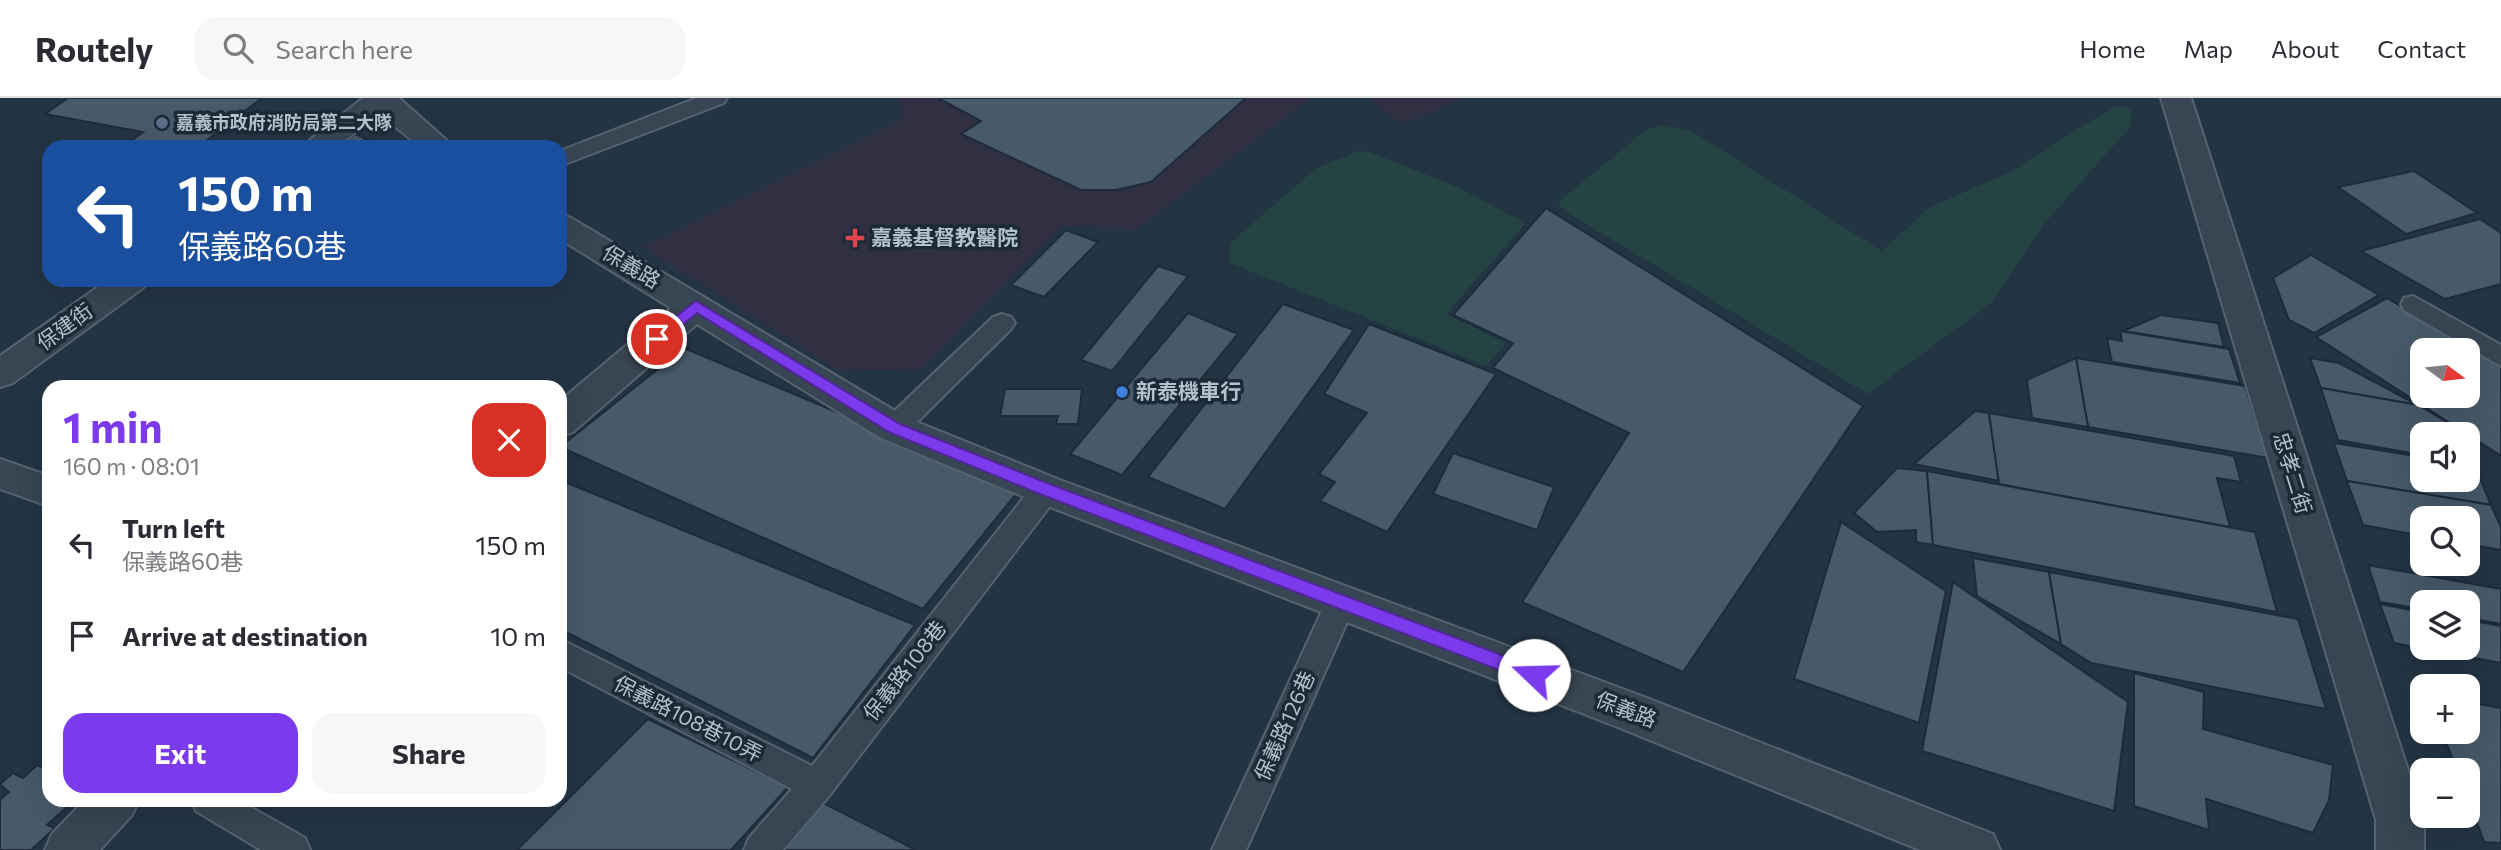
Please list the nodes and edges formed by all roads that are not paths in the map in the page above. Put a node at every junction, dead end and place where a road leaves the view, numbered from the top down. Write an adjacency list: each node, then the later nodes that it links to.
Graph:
1 (716, 98): 6 (lane)
2 (2176, 98): 29 (street, 忠孝二街)
3 (381, 99): 4 (street); 5 (street)
4 (325, 140)
5 (431, 140)
6 (567, 156)
7 (567, 229): 10 (street, 保義路)
8 (121, 287): 13 (street, 保建街)
9 (2413, 304): 12 (lane)
10 (696, 306): 14 (street); 15 (street, 保義路)
11 (1002, 323): 15 (lane)
12 (2501, 357)
13 (0, 374)
14 (567, 416)
15 (894, 428): 18 (street, 保義路)
16 (0, 474): 17 (street)
17 (42, 489)
18 (1046, 490): 19 (street, 保義路); 21 (lane, 保義路108巷)
19 (1341, 602): 27 (lane, 保義路126巷); 28 (street, 保義路)
20 (567, 657): 21 (lane, 保義路108巷10弄)
21 (817, 785): 26 (lane, 保義路108巷)
22 (110, 807): 24 (street)
23 (220, 807): 25 (lane)
24 (69, 850)
25 (293, 850)
26 (761, 850)
27 (1229, 850)
28 (1976, 850)
29 (2400, 850)

